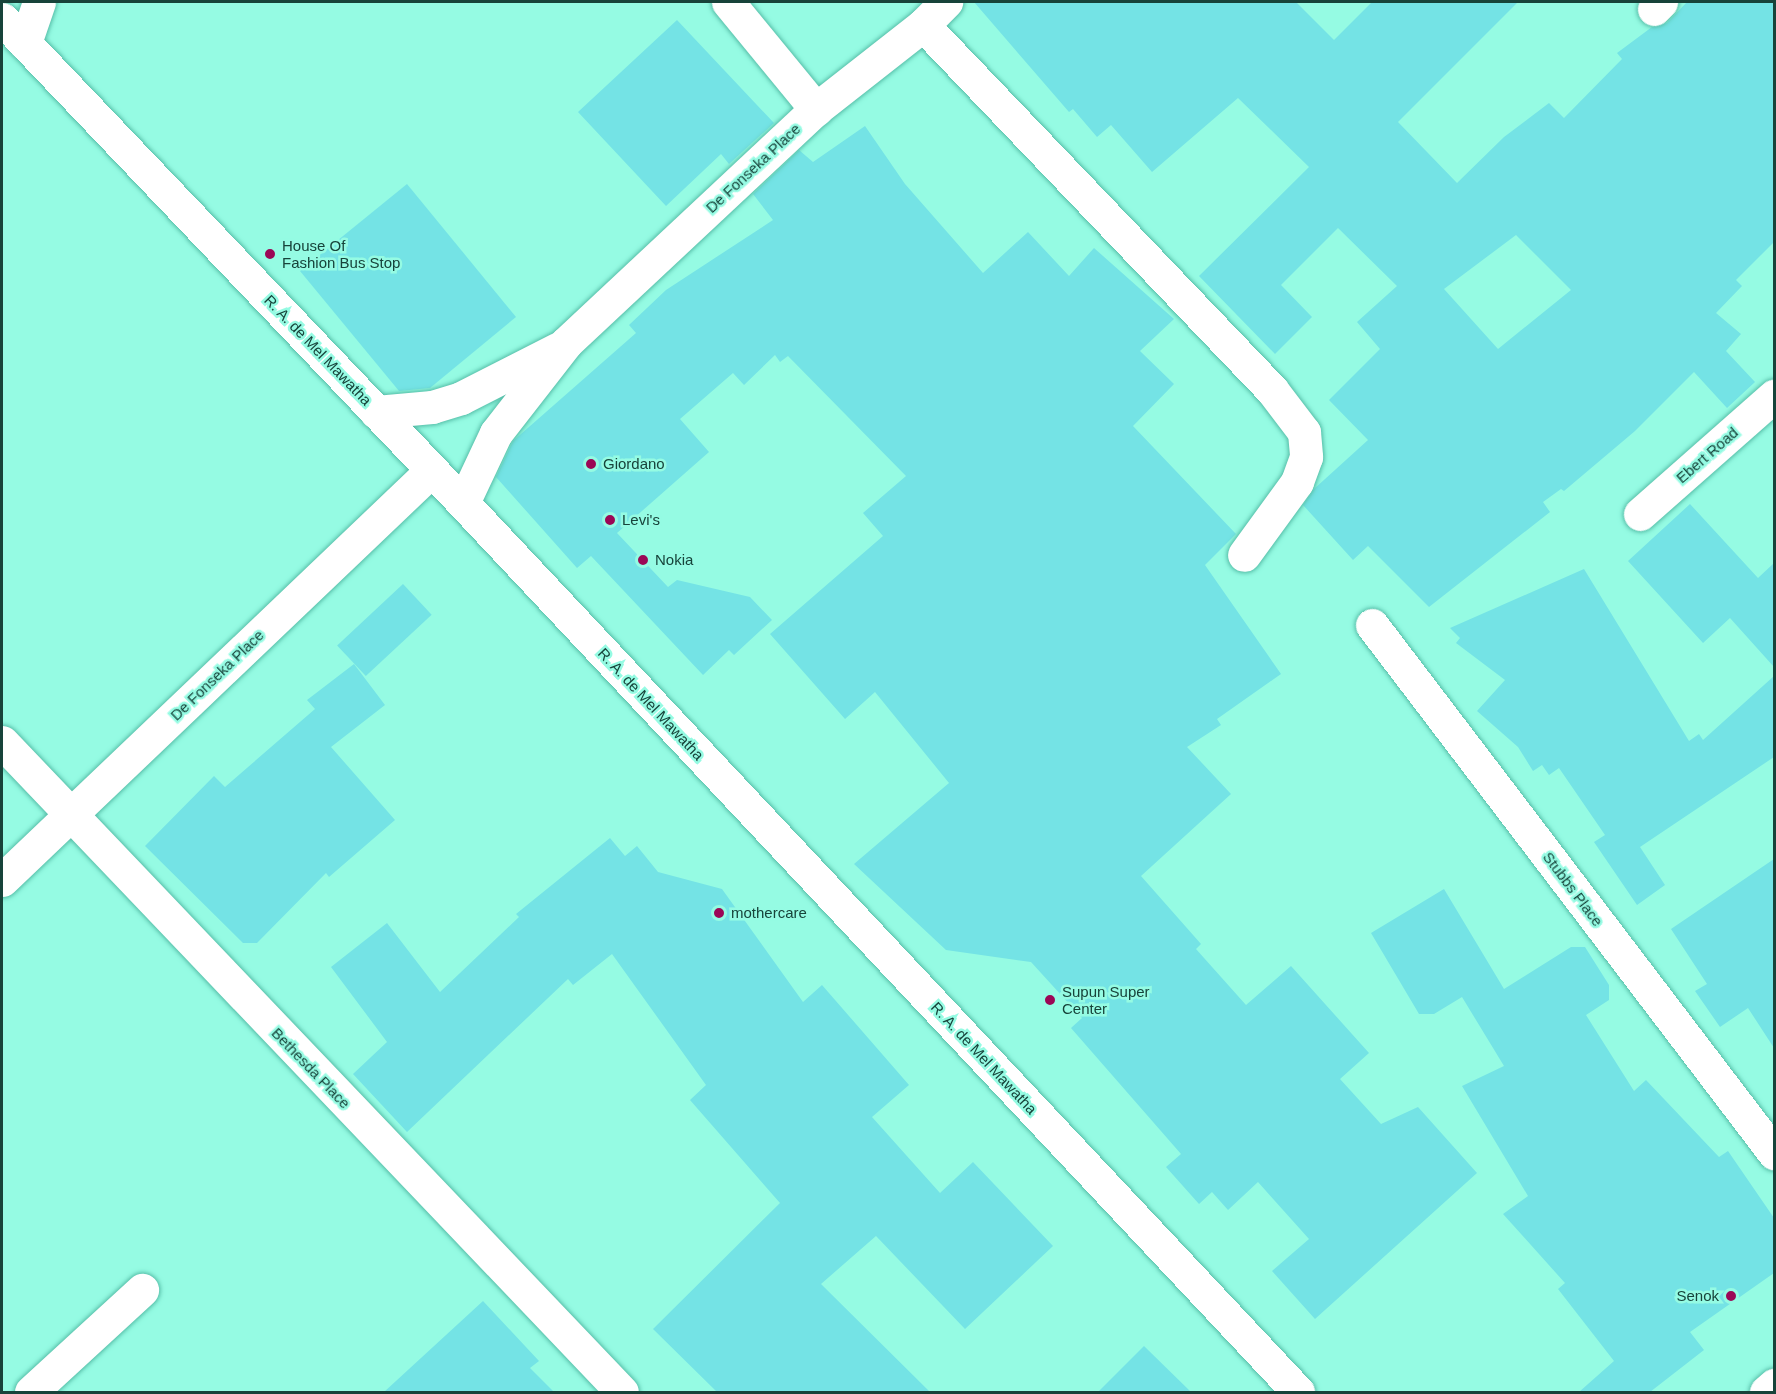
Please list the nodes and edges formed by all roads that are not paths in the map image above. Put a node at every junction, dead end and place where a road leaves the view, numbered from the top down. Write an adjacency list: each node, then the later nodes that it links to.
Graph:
1 (39, 2): 6 (main road)
2 (728, 2): 7 (main road)
3 (946, 2): 5 (main road, De Fonseka Place)
4 (2, 19): 6 (main road, R. A. de Mel Mawatha)
5 (923, 25): 7 (main road, De Fonseka Place); 14 (main road)
6 (25, 43): 10 (main road, R. A. de Mel Mawatha)
7 (816, 109): 8 (main road, De Fonseka Place)
8 (566, 343): 10 (main road, De Fonseka Place); 12 (main road, De Fonseka Place)
9 (1774, 396): 13 (main road, Ebert Road)
10 (376, 412): 11 (main road, R. A. de Mel Mawatha)
11 (432, 470): 12 (main road, R. A. de Mel Mawatha); 17 (main road, De Fonseka Place)
12 (463, 503): 24 (main road, R. A. de Mel Mawatha)
13 (1640, 513)
14 (1244, 555)
15 (1372, 625): 19 (main road, Stubbs Place)
16 (2, 742): 17 (main road, Bethesda Place)
17 (70, 816): 18 (main road, De Fonseka Place); 23 (main road, Bethesda Place)
18 (2, 880)
19 (1774, 1153)
20 (142, 1290): 22 (main road)
21 (1774, 1385): 25 (main road)
22 (31, 1392)
23 (622, 1392)
24 (1298, 1392)
25 (1767, 1392)

